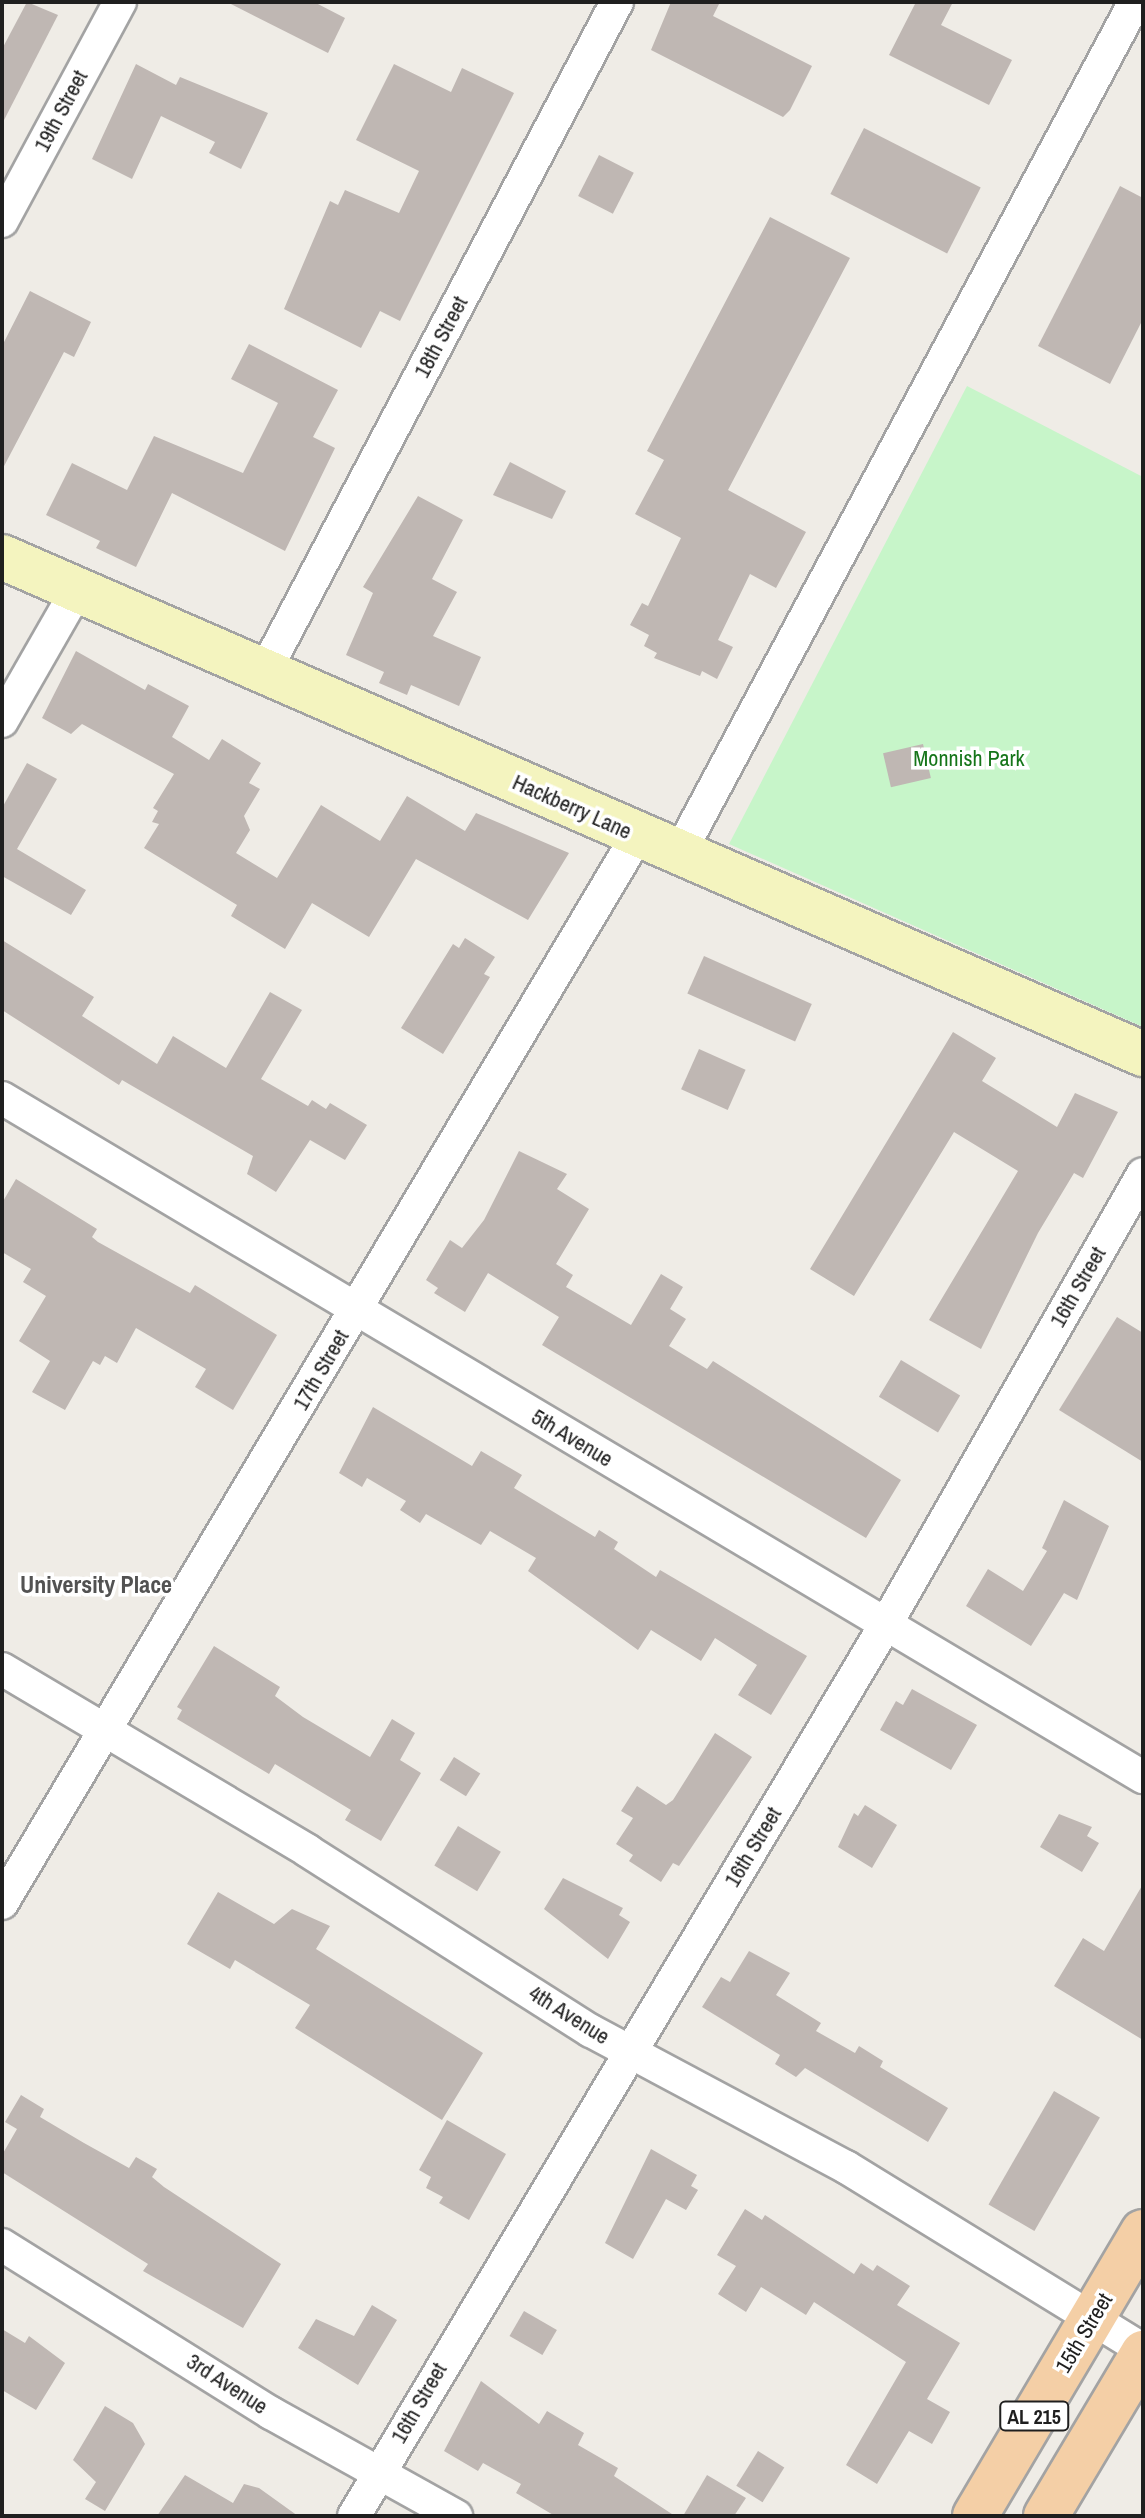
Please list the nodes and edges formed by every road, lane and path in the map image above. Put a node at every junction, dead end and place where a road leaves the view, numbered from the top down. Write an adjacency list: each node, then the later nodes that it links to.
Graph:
1 (120, 2): 4 (street, 19th Street)
2 (617, 2): 7 (street, 18th Street)
3 (1135, 2): 10 (street)
4 (2, 221)
5 (2, 557): 6 (main road, Hackberry Lane)
6 (77, 590): 7 (main road, Hackberry Lane); 8 (street)
7 (265, 671): 9 (main road, Hackberry Lane)
8 (2, 721)
9 (637, 836): 10 (main road, Hackberry Lane); 14 (street, 17th Street)
10 (680, 852): 11 (main road, Hackberry Lane)
11 (1143, 1054)
12 (2, 1098): 14 (street, 5th Avenue)
13 (1143, 1174): 15 (street, 16th Street)
14 (356, 1311): 15 (street, 5th Avenue); 17 (street, 17th Street)
15 (886, 1624): 18 (street, 5th Avenue); 20 (street, 16th Street)
16 (2, 1669): 17 (street, 4th Avenue)
17 (108, 1731): 19 (street, 17th Street); 20 (street, 4th Avenue)
18 (1143, 1777)
19 (2, 1903)
20 (629, 2050): 23 (street, 4th Avenue); 25 (street, 16th Street)
21 (1143, 2232): 23 (main road, 15th Street / AL 215)
22 (2, 2245): 25 (street, 3rd Avenue)
23 (1093, 2317): 24 (street, 4th Avenue); 28 (main road, 15th Street / AL 215)
24 (1143, 2352): 29 (main road, AL 215)
25 (379, 2474): 26 (street, 16th Street); 27 (street, 3rd Avenue)
26 (354, 2516)
27 (456, 2516)
28 (975, 2516)
29 (1046, 2516)

